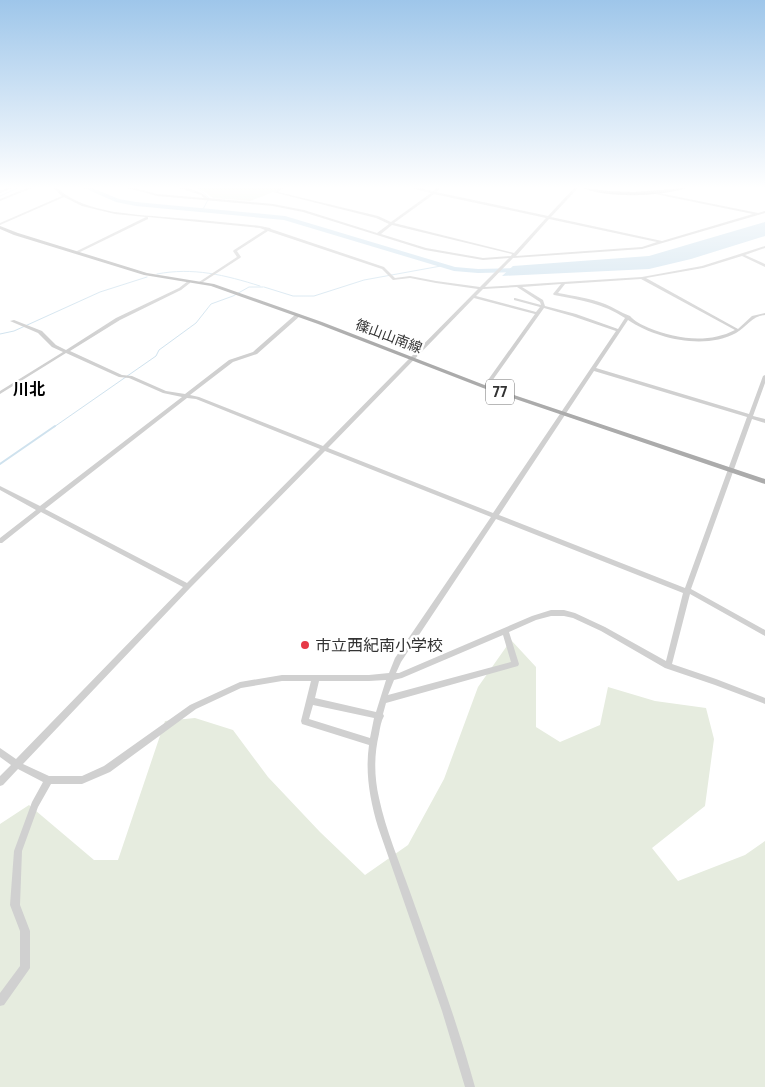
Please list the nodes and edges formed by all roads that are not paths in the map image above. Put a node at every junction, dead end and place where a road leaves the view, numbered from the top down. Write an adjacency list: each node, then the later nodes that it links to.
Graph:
1 (32, 239): 12 (main road, 篠山山南線 / 77)
2 (105, 239): 12 (street)
3 (254, 239): 19 (street)
4 (295, 239): 22 (street)
5 (393, 239): 15 (street)
6 (452, 239): 13 (street)
7 (528, 239): 13 (street)
8 (643, 239): 10 (street)
9 (676, 239): 10 (street)
10 (662, 243): 15 (street)
11 (765, 247): 14 (street)
12 (78, 252): 18 (main road, 篠山山南線 / 77)
13 (514, 254): 15 (street)
14 (741, 254): 16 (street); 17 (street)
15 (510, 258): 22 (street)
16 (765, 266)
17 (642, 278): 20 (street); 32 (street)
18 (189, 282): 19 (main road, 篠山山南線 / 77); 33 (street)
19 (200, 283): 28 (main road, 篠山山南線 / 77)
20 (564, 283): 21 (street); 29 (street)
21 (518, 286): 22 (street); 25 (street)
22 (482, 287): 23 (street)
23 (473, 296): 26 (street); 34 (street)
24 (516, 299): 25 (street)
25 (542, 307): 26 (street); 31 (street)
26 (538, 314): 37 (street)
27 (765, 314): 32 (street)
28 (298, 315): 34 (main road, 篠山山南線 / 77); 39 (street)
29 (628, 317): 31 (street); 32 (street)
30 (12, 321): 33 (street)
31 (618, 330): 35 (street)
32 (737, 330)
33 (66, 350): 38 (street); 39 (street)
34 (410, 358): 37 (main road, 篠山山南線 / 77); 43 (street)
35 (593, 369): 40 (street); 41 (street)
36 (765, 376): 41 (street)
37 (485, 387): 40 (main road, 篠山山南線 / 77)
38 (0, 393)
39 (188, 394): 43 (street); 47 (street)
40 (562, 414): 44 (main road, 篠山山南線 / 77); 48 (street)
41 (750, 416): 42 (street); 44 (street)
42 (765, 420)
43 (324, 449): 48 (street); 50 (street)
44 (730, 471): 45 (main road, 篠山山南線 / 77); 51 (street)
45 (765, 482)
46 (0, 488): 47 (street)
47 (41, 509): 49 (street); 50 (street)
48 (495, 516): 51 (street); 55 (street)
49 (0, 541)
50 (188, 586): 63 (street)
51 (687, 591): 53 (street); 54 (street)
52 (505, 631): 54 (street); 55 (street); 57 (street)
53 (765, 633)
54 (668, 666): 59 (street)
55 (390, 677): 56 (street); 57 (street)
56 (316, 678): 58 (street); 64 (street)
57 (384, 700): 60 (street)
58 (310, 701): 60 (street); 61 (street)
59 (765, 701)
60 (380, 716): 61 (street)
61 (373, 742): 67 (street)
62 (0, 752): 63 (street)
63 (17, 765): 64 (street); 65 (street)
64 (49, 780): 66 (street)
65 (0, 782)
66 (0, 1002)
67 (470, 1087)

